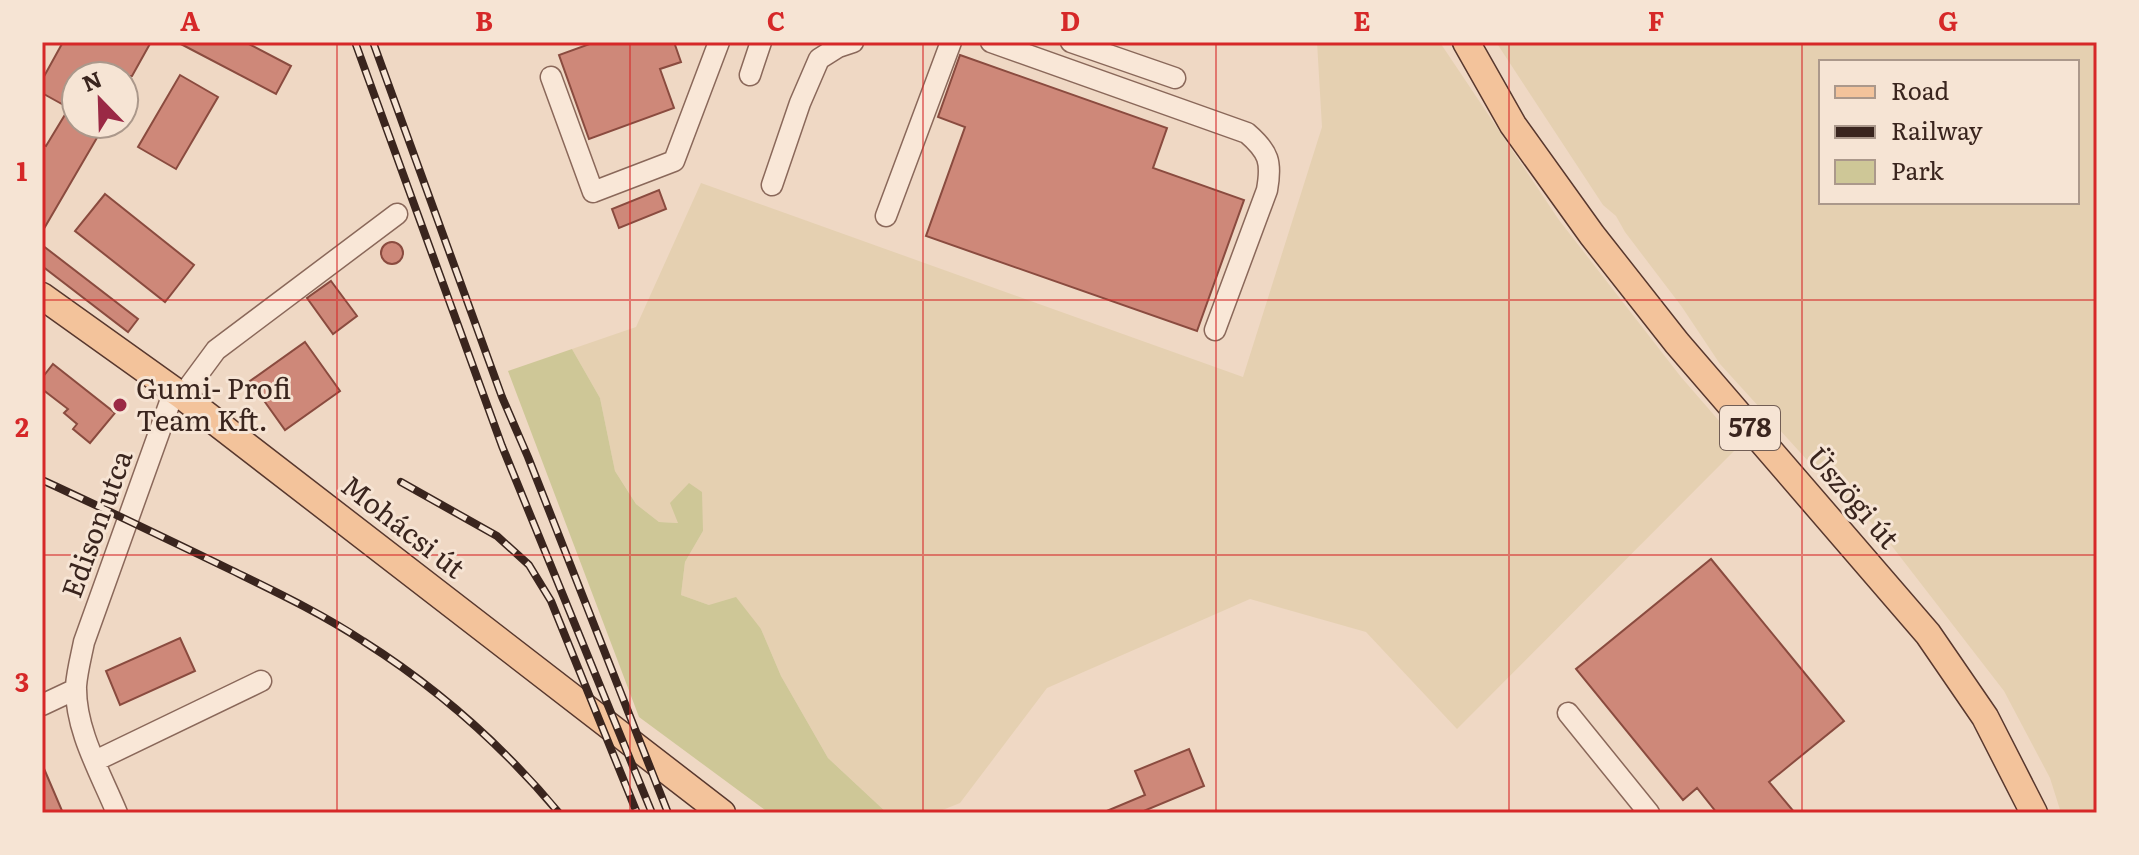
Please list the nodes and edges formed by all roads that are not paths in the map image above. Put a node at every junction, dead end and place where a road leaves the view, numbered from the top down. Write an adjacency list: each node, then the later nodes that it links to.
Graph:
1 (719, 42): 9 (street)
2 (761, 42): 8 (street)
3 (853, 42): 11 (street)
4 (951, 42): 13 (street)
5 (991, 42): 15 (street)
6 (1071, 42): 10 (street)
7 (1466, 42): 25 (main road, Üszögi út / 578)
8 (750, 75)
9 (551, 77)
10 (1175, 78)
11 (772, 185)
12 (397, 214): 16 (street, Edison utca)
13 (886, 216)
14 (42, 296): 16 (main road, Mohácsi út)
15 (1215, 330)
16 (178, 394): 18 (street, Edison utca); 23 (main road, Mohácsi út)
17 (261, 681): 21 (street)
18 (76, 689): 19 (street); 21 (street, Edison utca)
19 (42, 705)
20 (1568, 713): 24 (street)
21 (95, 761): 22 (street, Edison utca)
22 (117, 813)
23 (722, 813)
24 (1649, 813)
25 (2034, 813)

